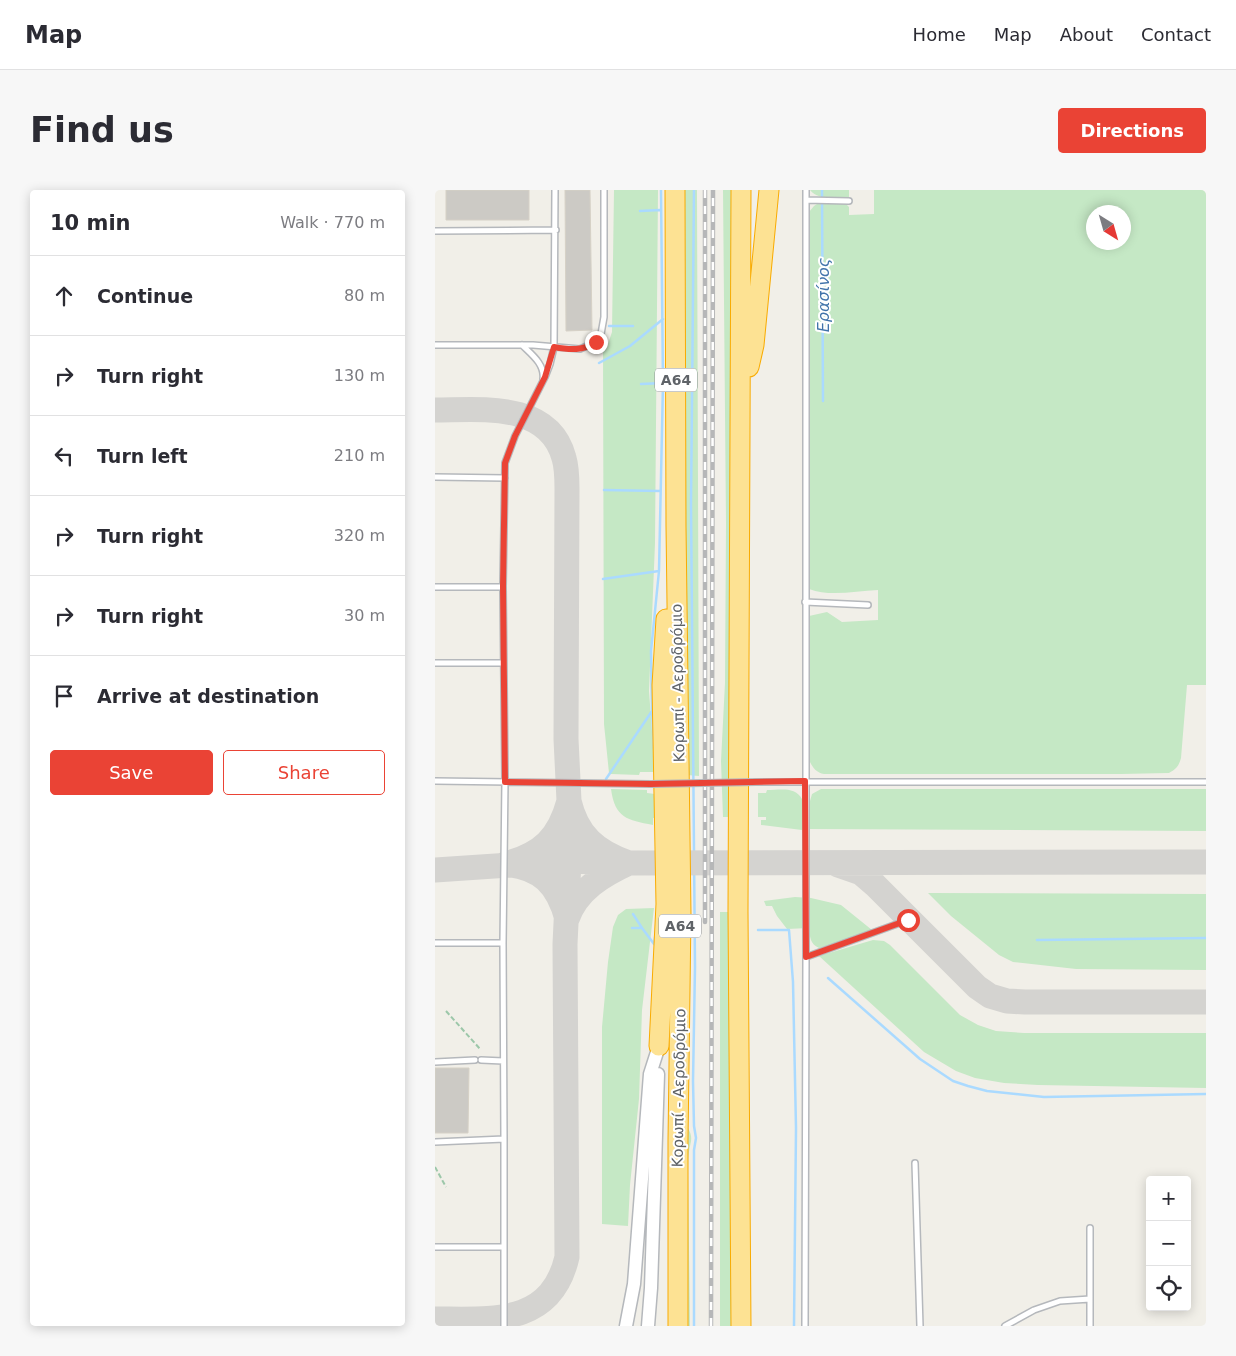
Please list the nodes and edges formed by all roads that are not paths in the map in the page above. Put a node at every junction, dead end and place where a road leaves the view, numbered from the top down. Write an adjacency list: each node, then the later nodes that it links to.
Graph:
1 (555, 190): 10 (lane)
2 (603, 190): 15 (lane)
3 (667, 190): 12 (highway)
4 (675, 190): 12 (highway, Κορωπί - Αεροδρόμιο / Α64)
5 (741, 190): 17 (highway)
6 (769, 190): 17 (highway)
7 (806, 190): 8 (lane)
8 (806, 200): 9 (lane); 23 (lane)
9 (849, 201)
10 (556, 230): 11 (lane); 15 (lane)
11 (435, 231)
12 (675, 235): 20 (highway, Κορωπί - Αεροδρόμιο / Α64)
13 (435, 345): 14 (lane)
14 (522, 345): 15 (lane); 16 (lane)
15 (554, 347): 16 (lane)
16 (543, 383): 19 (lane)
17 (741, 404): 49 (highway)
18 (435, 478): 19 (lane)
19 (505, 478): 21 (lane)
20 (676, 526): 35 (highway); 48 (highway, Κορωπί - Αεροδρόμιο / Α64)
21 (503, 586): 22 (lane); 26 (lane)
22 (435, 587)
23 (805, 602): 24 (lane); 27 (lane)
24 (868, 606)
25 (435, 663): 26 (lane)
26 (503, 663): 29 (lane)
27 (805, 781): 29 (lane, bridge); 30 (lane); 34 (lane)
28 (435, 782): 29 (lane)
29 (505, 782): 33 (lane)
30 (1206, 782)
31 (908, 920): 34 (lane)
32 (435, 943): 33 (lane)
33 (503, 943): 36 (lane)
34 (806, 957): 50 (lane)
35 (659, 1046): 46 (street); 47 (street)
36 (503, 1061): 37 (lane); 38 (lane)
37 (435, 1062)
38 (504, 1139): 39 (lane); 43 (lane)
39 (435, 1142)
40 (915, 1164): 51 (lane)
41 (1090, 1228): 44 (lane)
42 (435, 1247): 43 (lane)
43 (503, 1247): 45 (lane)
44 (1090, 1299): 52 (lane); 53 (lane)
45 (504, 1326)
46 (626, 1326)
47 (648, 1326)
48 (678, 1326)
49 (741, 1326)
50 (805, 1326)
51 (920, 1326)
52 (1005, 1326)
53 (1090, 1326)

